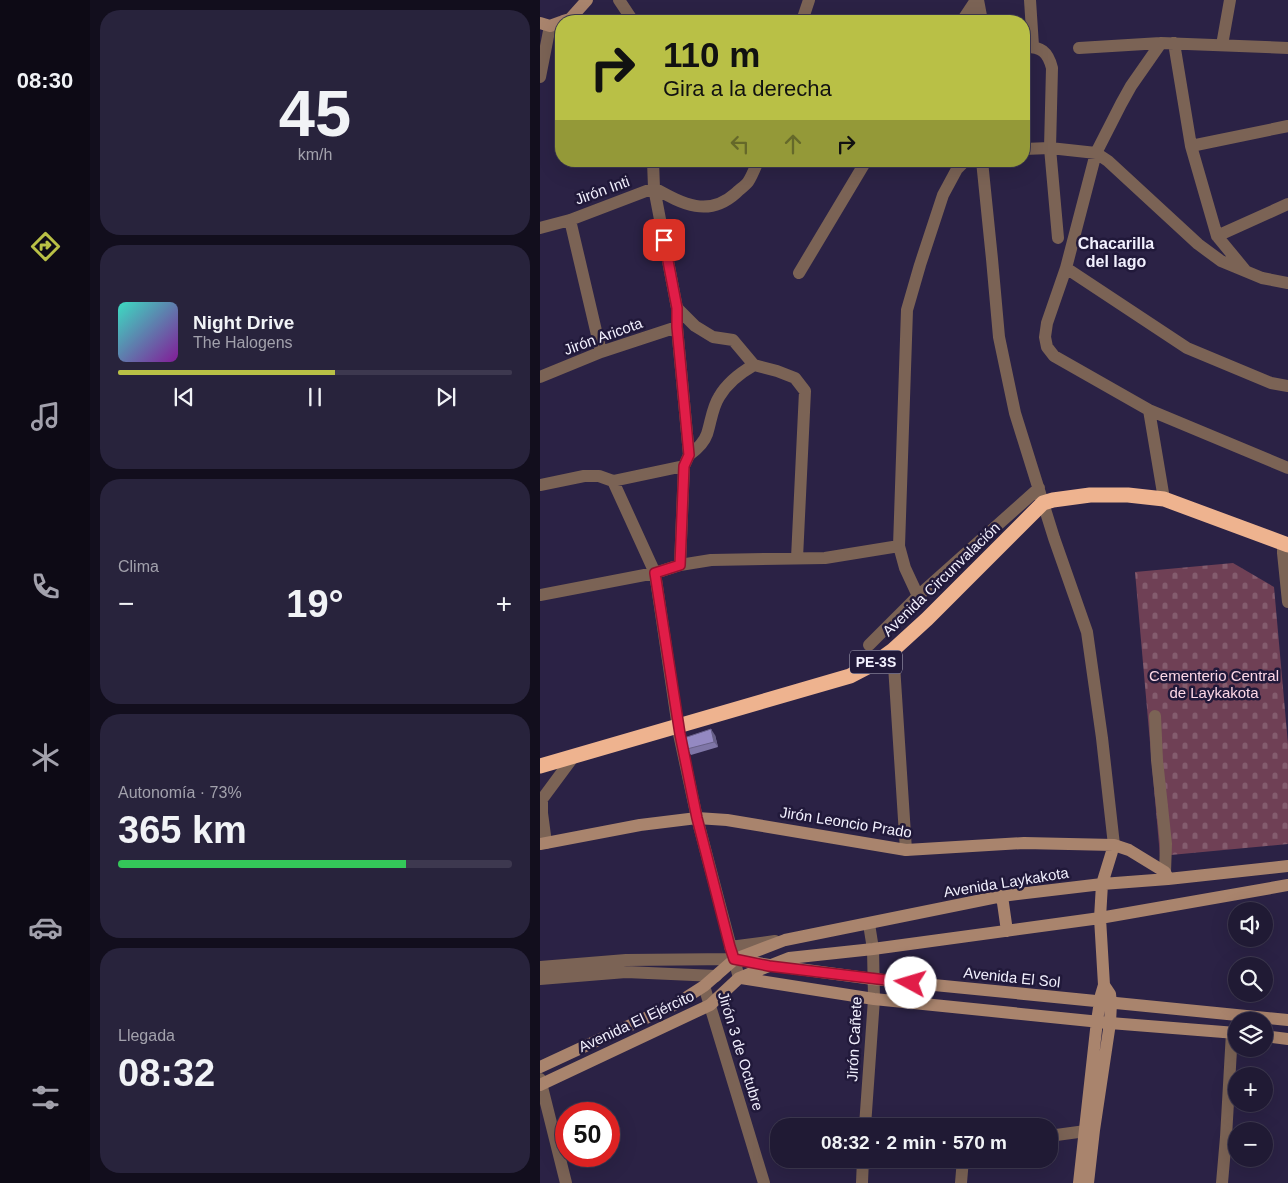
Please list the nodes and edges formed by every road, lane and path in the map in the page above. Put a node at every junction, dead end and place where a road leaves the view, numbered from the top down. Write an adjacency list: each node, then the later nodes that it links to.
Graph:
1 (587, 0): 7 (street)
2 (619, 0): 8 (street)
3 (810, 0): 9 (street)
4 (977, 0): 10 (street); 11 (street)
5 (1030, 0): 12 (street)
6 (1230, 0): 15 (street)
7 (574, 15)
8 (629, 15)
9 (804, 15)
10 (966, 15)
11 (981, 15)
12 (1029, 15)
13 (554, 23): 19 (street)
14 (1168, 43): 15 (street); 17 (street); 21 (street); 24 (street)
15 (1222, 45): 18 (street)
16 (1030, 47): 22 (street)
17 (1079, 48)
18 (1288, 48)
19 (540, 77)
20 (1288, 126): 21 (street)
21 (1191, 146): 34 (street)
22 (1050, 148): 23 (street); 24 (street); 35 (street)
23 (1030, 149)
24 (1096, 154): 36 (street); 37 (street)
25 (653, 167): 30 (street)
26 (755, 167): 30 (street, Jirón Inti)
27 (862, 167): 38 (street)
28 (959, 167): 54 (street)
29 (983, 167): 51 (street)
30 (654, 188): 32 (street, Jirón Inti); 40 (street)
31 (1288, 204): 34 (street)
32 (570, 220): 33 (street, Jirón Inti); 42 (street)
33 (540, 228)
34 (1217, 236): 37 (street)
35 (1058, 238)
36 (1066, 268): 45 (street); 46 (street)
37 (1246, 272): 39 (street)
38 (799, 274)
39 (1288, 283)
40 (677, 308): 41 (street); 43 (street)
41 (677, 327): 42 (street, Jirón Aricota); 47 (street)
42 (601, 352): 44 (street, Jirón Aricota)
43 (754, 365): 47 (street); 56 (street)
44 (540, 377)
45 (1288, 386)
46 (1149, 410): 48 (street); 52 (street)
47 (686, 460): 49 (street); 57 (street)
48 (1288, 468)
49 (612, 481): 50 (street); 58 (street)
50 (540, 485)
51 (1039, 488): 53 (street); 60 (street)
52 (1164, 499): 53 (highway); 55 (highway)
53 (1043, 503): 63 (highway, Avenida Circunvalación / PE-3S); 71 (street)
54 (899, 546): 56 (street); 60 (street)
55 (1285, 549): 61 (street)
56 (797, 558): 57 (street)
57 (680, 565): 58 (street)
58 (655, 573): 59 (street); 65 (street)
59 (540, 595)
60 (918, 596): 62 (street)
61 (1288, 602)
62 (869, 645)
63 (893, 650): 65 (highway, Avenida Circunvalación / PE-3S); 72 (street)
64 (1155, 716): 74 (street)
65 (678, 726): 66 (highway, Avenida Circunvalación / PE-3S); 69 (street)
66 (574, 756): 67 (highway, Avenida Circunvalación / PE-3S); 68 (street)
67 (540, 766)
68 (541, 801): 70 (street)
69 (697, 818): 70 (street, Jirón Leoncio Prado); 72 (street, Jirón Leoncio Prado); 82 (street)
70 (543, 844)
71 (1114, 845): 72 (street, Jirón Leoncio Prado); 74 (street, Jirón Leoncio Prado); 75 (street)
72 (906, 850)
73 (1288, 866): 74 (street, Avenida Laykakota)
74 (1166, 875): 75 (street, Avenida Laykakota)
75 (1102, 884): 77 (street, Avenida Laykakota); 78 (street)
76 (1288, 885): 78 (street)
77 (1002, 896): 79 (street, Avenida Laykakota); 80 (street)
78 (1100, 918): 80 (street); 92 (street)
79 (869, 924): 81 (street, Jirón Cañete); 82 (street, Avenida Laykakota)
80 (1007, 931): 81 (street)
81 (873, 949): 84 (street); 89 (street, Jirón Cañete)
82 (732, 953): 83 (street); 84 (street, Avenida El Sol); 86 (street, Avenida El Ejército); 87 (street)
83 (626, 966): 85 (street); 86 (street); 88 (street)
84 (769, 966): 87 (street); 89 (street, Avenida El Sol)
85 (540, 967)
86 (716, 976): 87 (street); 90 (street, Avenida El Ejército)
87 (739, 978): 91 (street); 93 (street, Avenida El Ejército)
88 (540, 979)
89 (873, 979): 91 (street, Jirón Cañete); 92 (street, Avenida El Sol)
90 (704, 986): 93 (street, Jirón 3 de Octubre); 100 (street, Avenida El Ejército)
91 (874, 999): 95 (street); 102 (street, Jirón Cañete)
92 (1105, 1002): 94 (street, Avenida El Sol); 95 (street)
93 (710, 1005): 101 (street, Avenida El Ejército); 108 (street, Jirón 3 de Octubre)
94 (1288, 1020)
95 (1104, 1022): 96 (street); 103 (street)
96 (1228, 1032)
97 (1273, 1038): 98 (street)
98 (1288, 1040)
99 (1232, 1057): 113 (street)
100 (540, 1067)
101 (541, 1082): 107 (street)
102 (866, 1118)
103 (1089, 1131): 104 (street); 111 (street); 112 (street)
104 (1058, 1135)
105 (863, 1168): 109 (street)
106 (962, 1168): 110 (street)
107 (566, 1183)
108 (764, 1183)
109 (862, 1183)
110 (961, 1183)
111 (1079, 1183)
112 (1088, 1183)
113 (1222, 1183)

